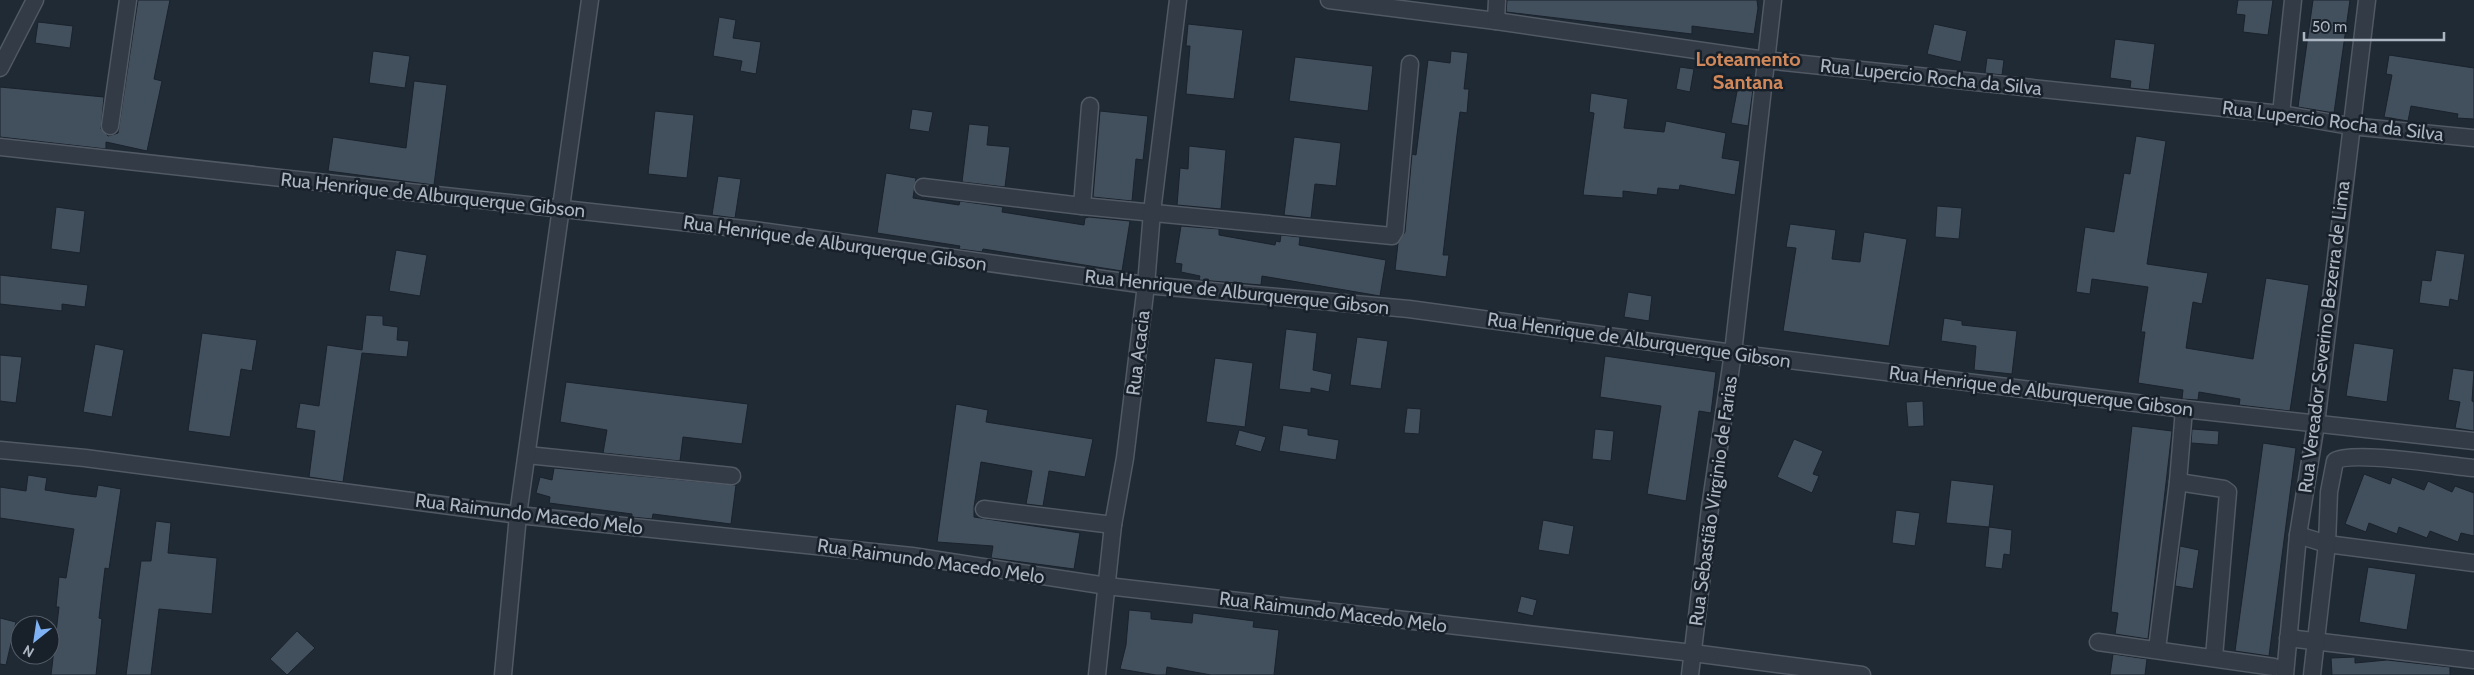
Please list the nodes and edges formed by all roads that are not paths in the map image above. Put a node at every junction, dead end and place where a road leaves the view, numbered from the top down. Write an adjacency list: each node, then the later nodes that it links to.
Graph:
1 (34, 0): 13 (street)
2 (128, 0): 16 (street)
3 (590, 0): 22 (street)
4 (1178, 0): 23 (street, Rua Acacia)
5 (1329, 0): 10 (street, Rua Lupercio Rocha da Silva)
6 (1497, 0): 10 (street)
7 (1773, 0): 11 (street, Rua Sebastião Virginio de Farias)
8 (2293, 0): 15 (street)
9 (2367, 0): 17 (street, Rua Vereador Severino Bezerra de Lima)
10 (1496, 21): 11 (street, Rua Lupercio Rocha da Silva)
11 (1765, 60): 15 (street, Rua Lupercio Rocha da Silva); 25 (street, Rua Sebastião Virginio de Farias)
12 (1410, 64): 23 (street)
13 (0, 68)
14 (1090, 106): 21 (street)
15 (2281, 114): 17 (street, Rua Lupercio Rocha da Silva)
16 (110, 126)
17 (2350, 126): 18 (street, Rua Lupercio Rocha da Silva); 27 (street, Rua Vereador Severino Bezerra de Lima)
18 (2474, 138)
19 (0, 147): 22 (street, Rua Henrique de Alburquerque Gibson)
20 (923, 187): 21 (street)
21 (1082, 206): 23 (street)
22 (561, 209): 24 (street, Rua Henrique de Alburquerque Gibson); 30 (street)
23 (1152, 212): 24 (street, Rua Acacia)
24 (1146, 285): 25 (street, Rua Henrique de Alburquerque Gibson); 36 (street, Rua Acacia)
25 (1733, 353): 26 (street, Rua Henrique de Alburquerque Gibson); 45 (street, Rua Sebastião Virginio de Farias)
26 (2184, 409): 27 (street, Rua Henrique de Alburquerque Gibson); 33 (street)
27 (2316, 424): 28 (street, Rua Henrique de Alburquerque Gibson); 37 (street, Rua Vereador Severino Bezerra de Lima)
28 (2474, 441)
29 (0, 450): 35 (street, Rua Raimundo Macedo Melo)
30 (527, 455): 32 (street); 35 (street)
31 (2474, 468): 38 (street)
32 (732, 476)
33 (2178, 482): 44 (street); 46 (street)
34 (984, 509): 36 (street)
35 (518, 514): 40 (street, Rua Raimundo Macedo Melo); 49 (street)
36 (1113, 525): 40 (street, Rua Acacia)
37 (2298, 534): 38 (street); 41 (street, Rua Vereador Severino Bezerra de Lima)
38 (2327, 544): 39 (street); 42 (street)
39 (2474, 563)
40 (1107, 586): 45 (street, Rua Raimundo Macedo Melo); 50 (street, Rua Acacia)
41 (2288, 638): 42 (street); 48 (street, Rua Vereador Severino Bezerra de Lima)
42 (2316, 641): 47 (street); 53 (street)
43 (2098, 642): 44 (street)
44 (2156, 649): 46 (street)
45 (1693, 653): 51 (street, Rua Sebastião Virginio de Farias); 52 (street, Rua Raimundo Macedo Melo)
46 (2214, 657): 48 (street)
47 (2474, 660)
48 (2280, 671)
49 (503, 675)
50 (1097, 675)
51 (1690, 675)
52 (1862, 675)
53 (2312, 675)

